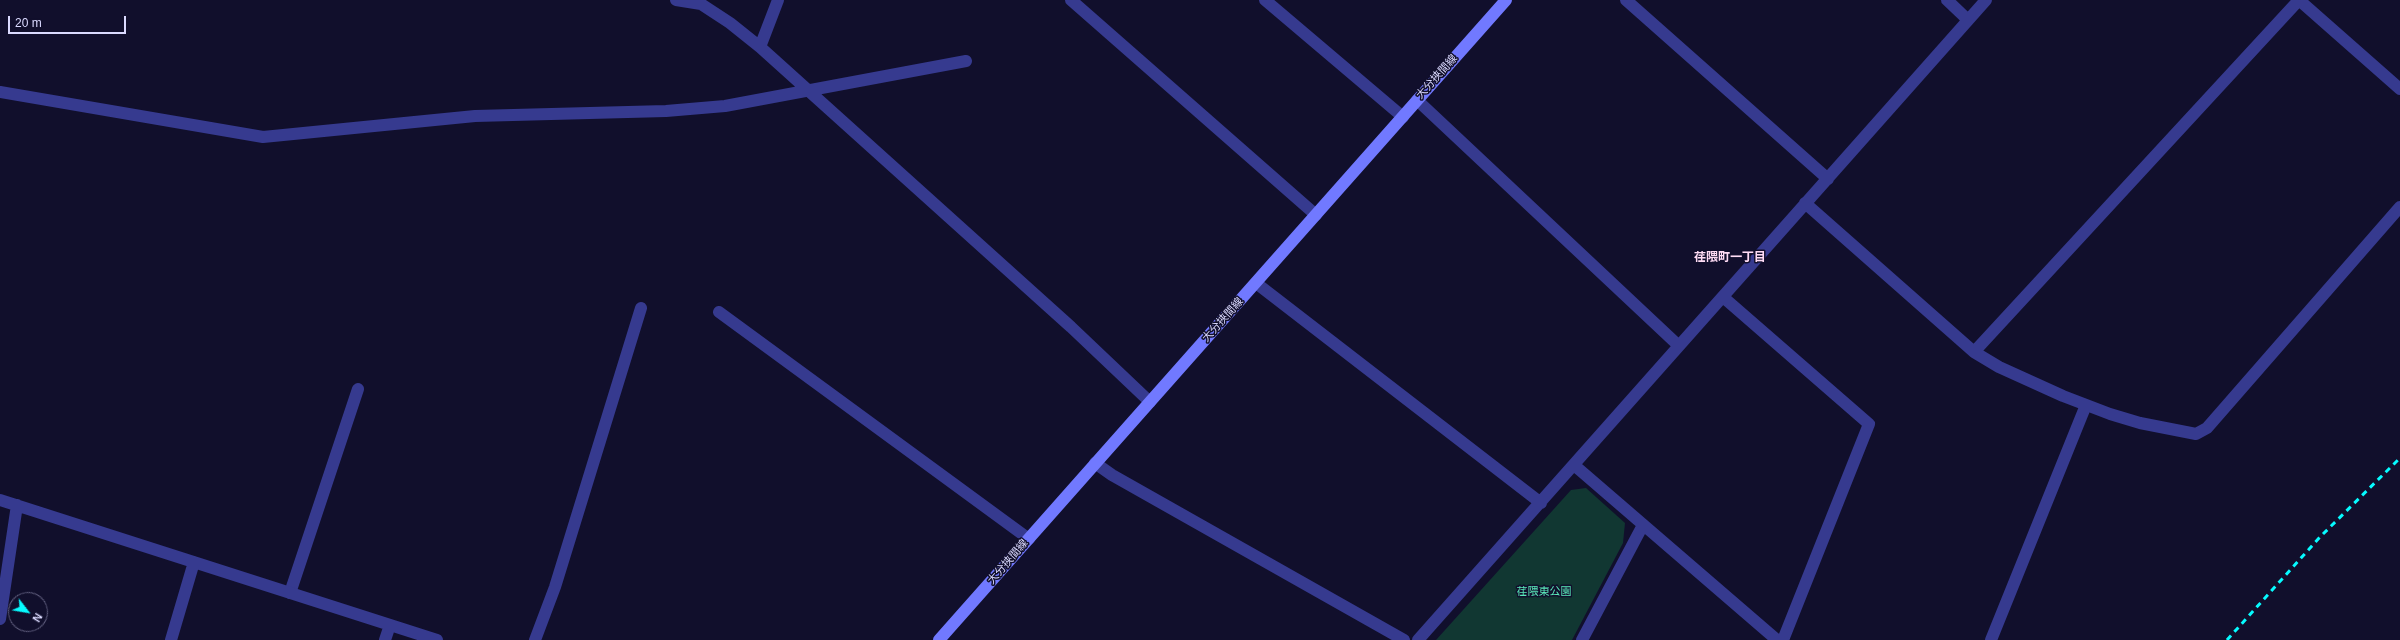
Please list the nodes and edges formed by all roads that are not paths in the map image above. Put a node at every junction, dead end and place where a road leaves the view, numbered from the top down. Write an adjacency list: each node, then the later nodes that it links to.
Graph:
1 (676, 0): 11 (street)
2 (778, 0): 11 (street)
3 (1072, 0): 21 (street)
4 (1265, 0): 17 (street)
5 (1506, 0): 16 (main road, 大分挾間線)
6 (1626, 0): 18 (street)
7 (1947, 0): 10 (street)
8 (1986, 0): 10 (street)
9 (2299, 0): 13 (street); 27 (street)
10 (1968, 20): 18 (street)
11 (760, 47): 14 (street)
12 (966, 61): 14 (street)
13 (2400, 89)
14 (809, 91): 15 (street); 29 (street)
15 (0, 92)
16 (1417, 100): 17 (main road, 大分挾間線); 26 (street)
17 (1403, 117): 21 (main road, 大分挾間線)
18 (1828, 179): 19 (street)
19 (1805, 203): 23 (street); 27 (street)
20 (2400, 207): 30 (street)
21 (1316, 215): 22 (main road, 大分挾間線)
22 (1256, 283): 29 (main road, 大分挾間線); 34 (street)
23 (1723, 297): 26 (street); 51 (street)
24 (641, 308): 45 (street)
25 (719, 312): 37 (street)
26 (1679, 346): 32 (street)
27 (1974, 352): 30 (street)
28 (358, 390): 39 (street)
29 (1150, 402): 31 (main road, 大分挾間線)
30 (2086, 405): 52 (street)
31 (1095, 463): 37 (main road, 大分挾間線); 47 (street)
32 (1574, 464): 34 (street); 36 (street)
33 (0, 500): 35 (street)
34 (1540, 503): 48 (street)
35 (17, 505): 38 (street); 40 (street)
36 (1643, 525): 49 (street); 50 (street)
37 (1029, 539): 46 (main road, 大分挾間線)
38 (194, 562): 39 (street); 42 (street)
39 (290, 593): 41 (street)
40 (0, 619)
41 (390, 626): 43 (street); 44 (street)
42 (171, 640)
43 (385, 640)
44 (437, 640)
45 (535, 640)
46 (939, 640)
47 (1404, 640)
48 (1418, 640)
49 (1582, 640)
50 (1776, 640)
51 (1783, 640)
52 (1991, 640)

